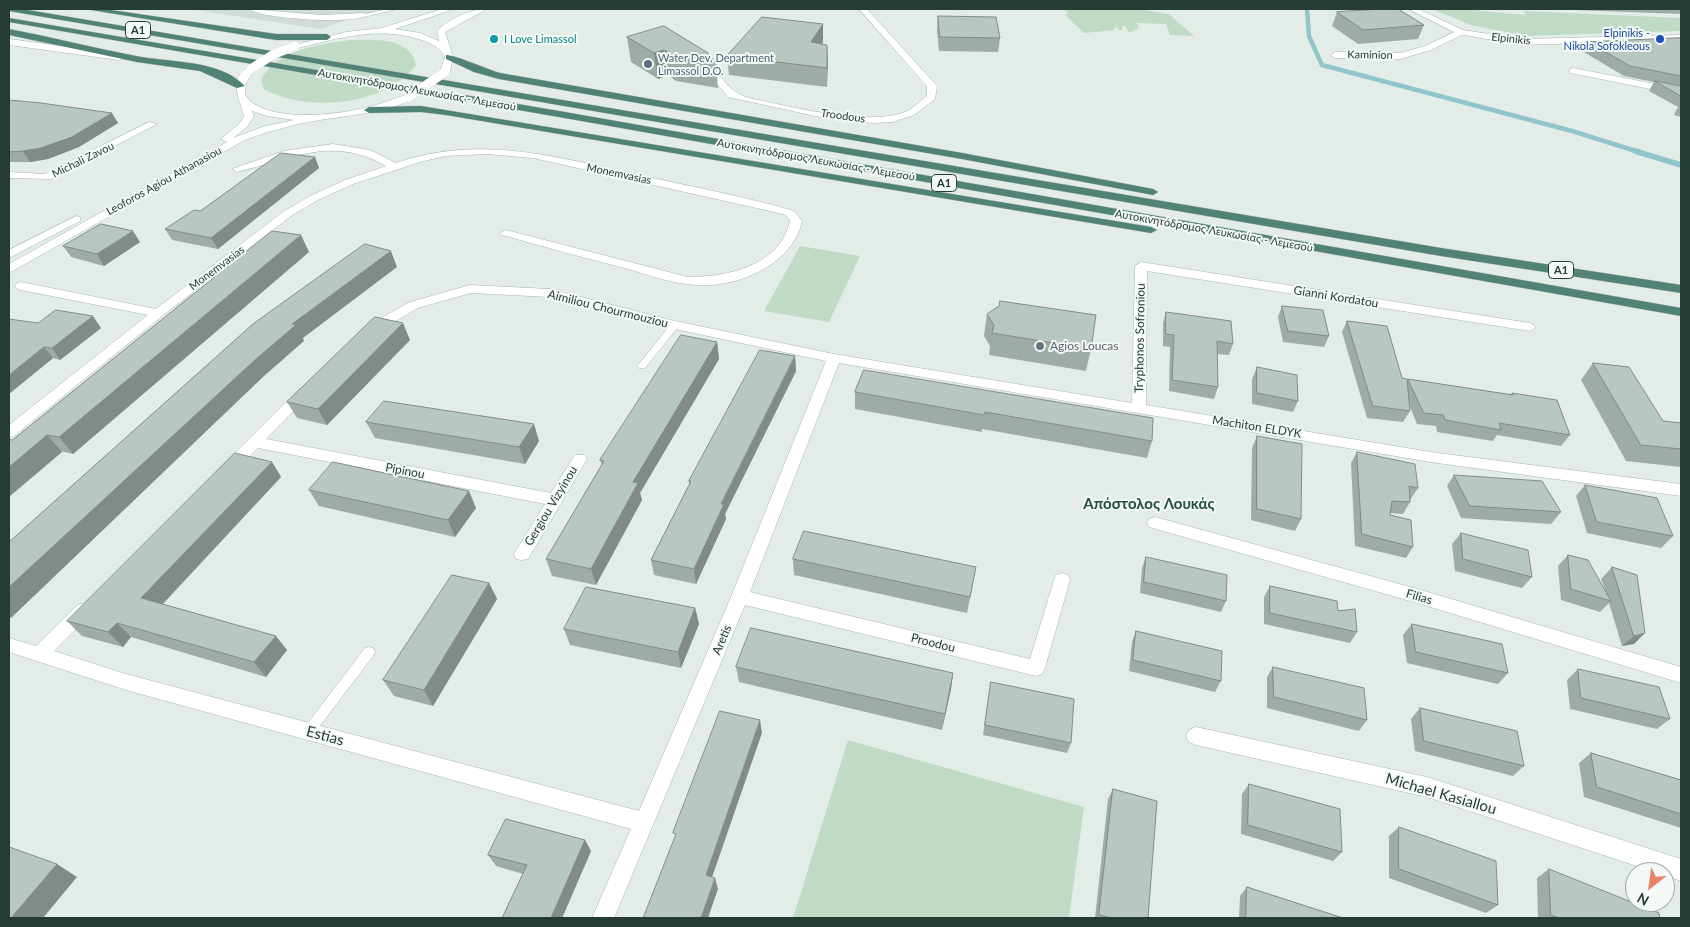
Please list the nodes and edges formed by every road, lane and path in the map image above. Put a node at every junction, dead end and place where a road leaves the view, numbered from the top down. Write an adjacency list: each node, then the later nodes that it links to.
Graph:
1 (9, 9): 32 (highway, Αυτοκινητόδρομος Λευκωσίας - Λεμεσού / A1)
2 (89, 9): 14 (highway)
3 (253, 9): 9 (street)
4 (394, 9): 9 (lane)
5 (450, 9): 12 (street)
6 (483, 9): 17 (street)
7 (863, 9): 20 (street, Troodous)
8 (1412, 9): 13 (street, Elpinikis)
9 (364, 15)
10 (9, 20): 36 (highway, Αυτοκινητόδρομος Λευκωσίας - Λεμεσού / A1)
11 (9, 32): 19 (highway)
12 (365, 32): 14 (street); 17 (street)
13 (1462, 32): 15 (street, Elpinikis); 18 (street, Kaminion)
14 (327, 37): 22 (street, bridge)
15 (1681, 38)
16 (9, 42): 19 (street)
17 (447, 54): 25 (street, bridge); 32 (highway)
18 (1334, 55)
19 (138, 59): 22 (highway)
20 (698, 64)
21 (1573, 71): 23 (street)
22 (240, 86): 24 (street, Leoforos Agiou Athanasiou)
23 (1681, 92)
24 (245, 102): 26 (street); 33 (street, Leoforos Agiou Athanasiou)
25 (369, 110): 26 (street); 36 (highway)
26 (329, 115): 35 (street, Leoforos Agiou Athanasiou)
27 (152, 124): 30 (street, Michali Zavou)
28 (394, 166): 29 (street); 31 (street, Monemvasias); 40 (street, Monemvasias)
29 (237, 169)
30 (9, 175)
31 (506, 233)
32 (1441, 252): 38 (highway, Αυτοκινητόδρομος Λευκωσίας - Λεμεσού / A1)
33 (9, 255)
34 (1141, 266): 42 (street, Gianni Kordatou); 47 (street, Tryphonos Sofroniou)
35 (9, 269)
36 (1447, 272): 39 (highway, Αυτοκινητόδρομος Λευκωσίας - Λεμεσού / A1)
37 (21, 286): 40 (street)
38 (1681, 289)
39 (1681, 312)
40 (158, 313): 48 (street, Monemvasias)
41 (674, 325): 43 (street, Aimiliou Chourmouziou); 44 (street, Aimiliou Chourmouziou); 45 (lane)
42 (1530, 328)
43 (357, 341)
44 (834, 358): 47 (street, Machiton ELDYK); 57 (street, Aretis)
45 (642, 366)
46 (315, 380): 49 (street)
47 (1139, 409): 52 (street, Machiton ELDYK)
48 (9, 432)
49 (254, 442): 51 (street); 53 (street, Pipinou)
50 (580, 458): 53 (street, Gergiou Vizyinou)
51 (220, 476)
52 (1681, 490)
53 (556, 500): 55 (street, Gergiou Vizyinou)
54 (1155, 523): 62 (street, Filias)
55 (522, 554)
56 (1062, 580): 57 (street, Proodou)
57 (740, 596): 65 (street, Aretis)
58 (95, 599): 61 (street)
59 (9, 645): 61 (street, Estias)
60 (369, 652): 63 (lane)
61 (40, 653): 63 (street, Estias)
62 (1681, 675)
63 (309, 731): 65 (street, Estias)
64 (1196, 736): 66 (street, Michael Kasiallou)
65 (643, 822): 67 (street, Aretis)
66 (1681, 870)
67 (602, 918)

